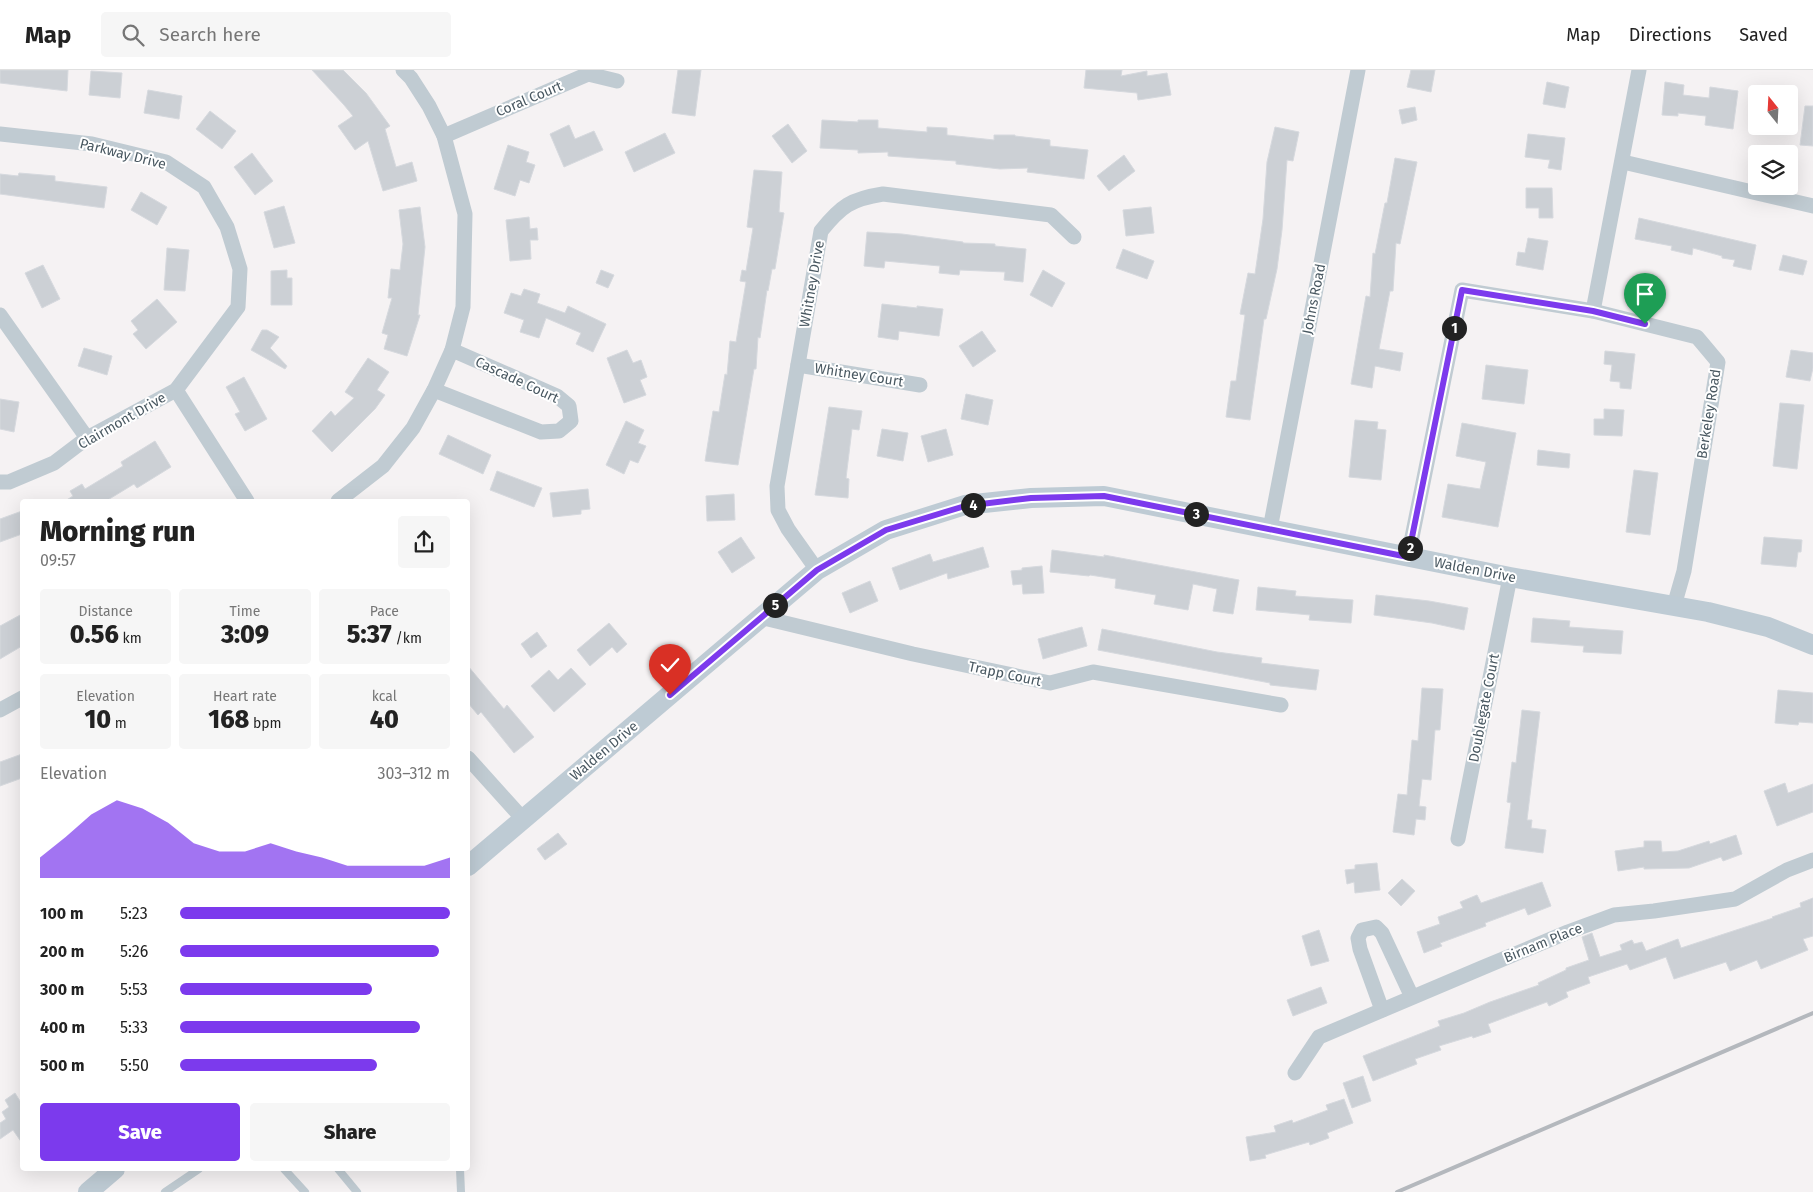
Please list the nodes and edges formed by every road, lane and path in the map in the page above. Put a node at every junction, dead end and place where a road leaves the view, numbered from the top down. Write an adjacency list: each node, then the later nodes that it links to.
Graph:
1 (402, 70): 6 (street)
2 (1358, 70): 22 (street, Johns Road)
3 (1639, 70): 7 (street)
4 (617, 81): 6 (street, Coral Court)
5 (0, 134): 13 (street, Parkway Drive)
6 (444, 136): 12 (street)
7 (1622, 162): 8 (street); 10 (street)
8 (1813, 206)
9 (1074, 237): 14 (street, Whitney Drive)
10 (1593, 311): 23 (street); 26 (street, Berkeley Road)
11 (0, 315): 18 (street)
12 (452, 350): 17 (street); 17 (street, Cascade Court)
13 (204, 354): 16 (street, Clairmont Drive)
14 (798, 365): 15 (street, Whitney Court); 24 (street, Whitney Drive)
15 (920, 385)
16 (176, 390): 18 (street, Clairmont Drive); 20 (street)
17 (434, 390): 21 (street)
18 (87, 438): 19 (street, Clairmont Drive)
19 (0, 482)
20 (246, 499)
21 (341, 499)
22 (1270, 529): 23 (street, Walden Drive); 24 (street, Walden Drive)
23 (1408, 557): 25 (street, Walden Drive)
24 (817, 570): 27 (street, Walden Drive)
25 (1510, 577): 26 (street, Walden Drive); 36 (street, Doublegate Court)
26 (1674, 606): 28 (street, Walden Drive)
27 (760, 617): 32 (street, Trapp Court); 35 (street, Walden Drive)
28 (1768, 626): 29 (street, Walden Drive); 30 (street, Walden Drive)
29 (1813, 635)
30 (1813, 645)
31 (20, 699): 33 (street)
32 (1281, 705)
33 (0, 710)
34 (470, 760): 35 (street)
35 (523, 818): 38 (street, Walden Drive)
36 (1458, 839)
37 (1813, 860): 39 (street, Birnam Place)
38 (470, 864)
39 (1412, 997): 40 (street, Birnam Place); 40 (street)
40 (1382, 1010): 41 (street, Birnam Place)
41 (1295, 1073)
42 (113, 1171): 47 (street)
43 (196, 1171): 48 (lane)
44 (286, 1171): 49 (lane)
45 (340, 1171): 50 (lane)
46 (460, 1171): 51 (lane)
47 (88, 1192)
48 (165, 1192)
49 (305, 1192)
50 (357, 1192)
51 (461, 1192)

